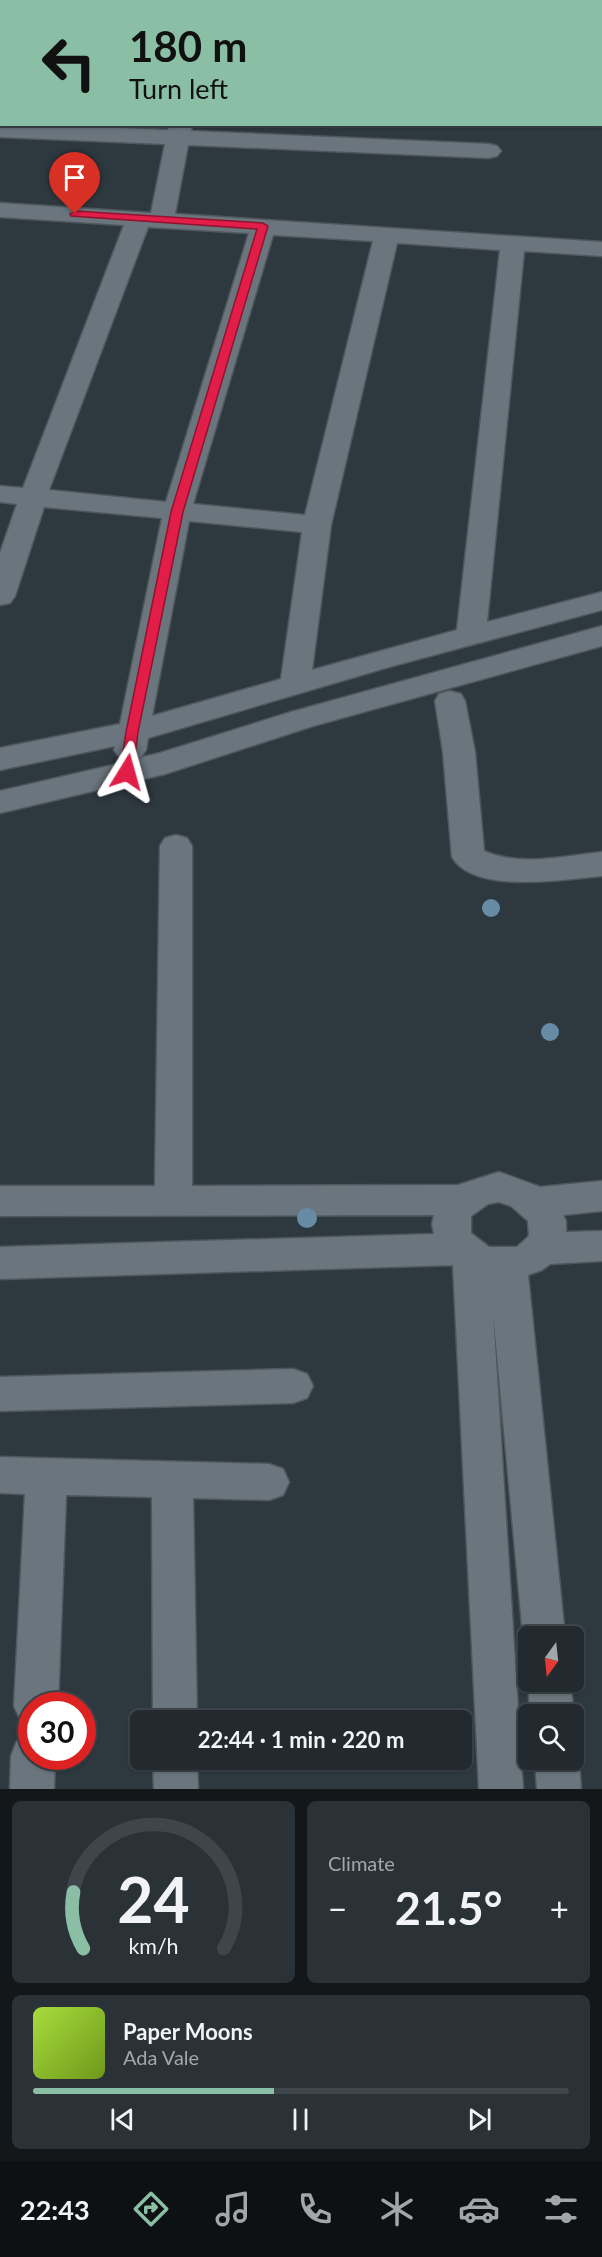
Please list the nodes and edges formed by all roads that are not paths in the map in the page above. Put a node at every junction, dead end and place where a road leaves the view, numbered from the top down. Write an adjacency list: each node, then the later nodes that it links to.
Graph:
1 (0, 130): 2 (street)
2 (179, 131): 3 (street); 5 (street)
3 (489, 151)
4 (5, 210): 5 (street); 7 (street)
5 (150, 219): 6 (street); 12 (street)
6 (263, 226): 8 (street); 13 (street)
7 (0, 233)
8 (387, 234): 9 (street); 14 (street)
9 (513, 242): 10 (street); 17 (street)
10 (602, 249)
11 (0, 494): 12 (street)
12 (33, 498): 13 (street); 15 (street)
13 (177, 512): 14 (street); 21 (street)
14 (317, 525): 19 (street)
15 (0, 596)
16 (602, 601): 17 (street)
17 (471, 635): 19 (street)
18 (602, 636): 23 (street)
19 (295, 684): 21 (street)
20 (450, 702): 26 (street)
21 (132, 732): 22 (street); 23 (street)
22 (0, 759)
23 (127, 772): 24 (street)
24 (0, 802)
25 (176, 846): 30 (street)
26 (602, 864)
27 (602, 1196): 31 (street)
28 (461, 1200): 30 (street); 31 (street); 33 (street)
29 (0, 1201): 30 (street)
30 (173, 1201)
31 (537, 1202): 33 (street)
32 (602, 1246): 33 (street)
33 (496, 1255): 34 (street); 41 (street); 49 (street)
34 (0, 1263)
35 (293, 1386): 36 (street)
36 (0, 1394)
37 (0, 1475): 38 (street)
38 (46, 1476): 39 (street); 42 (street)
39 (172, 1480): 40 (street); 43 (street)
40 (269, 1482)
41 (543, 1626)
42 (37, 1692)
43 (175, 1710)
44 (33, 1770): 47 (street)
45 (175, 1770): 48 (street)
46 (557, 1770): 50 (street)
47 (32, 1789)
48 (176, 1789)
49 (501, 1789)
50 (560, 1789)

